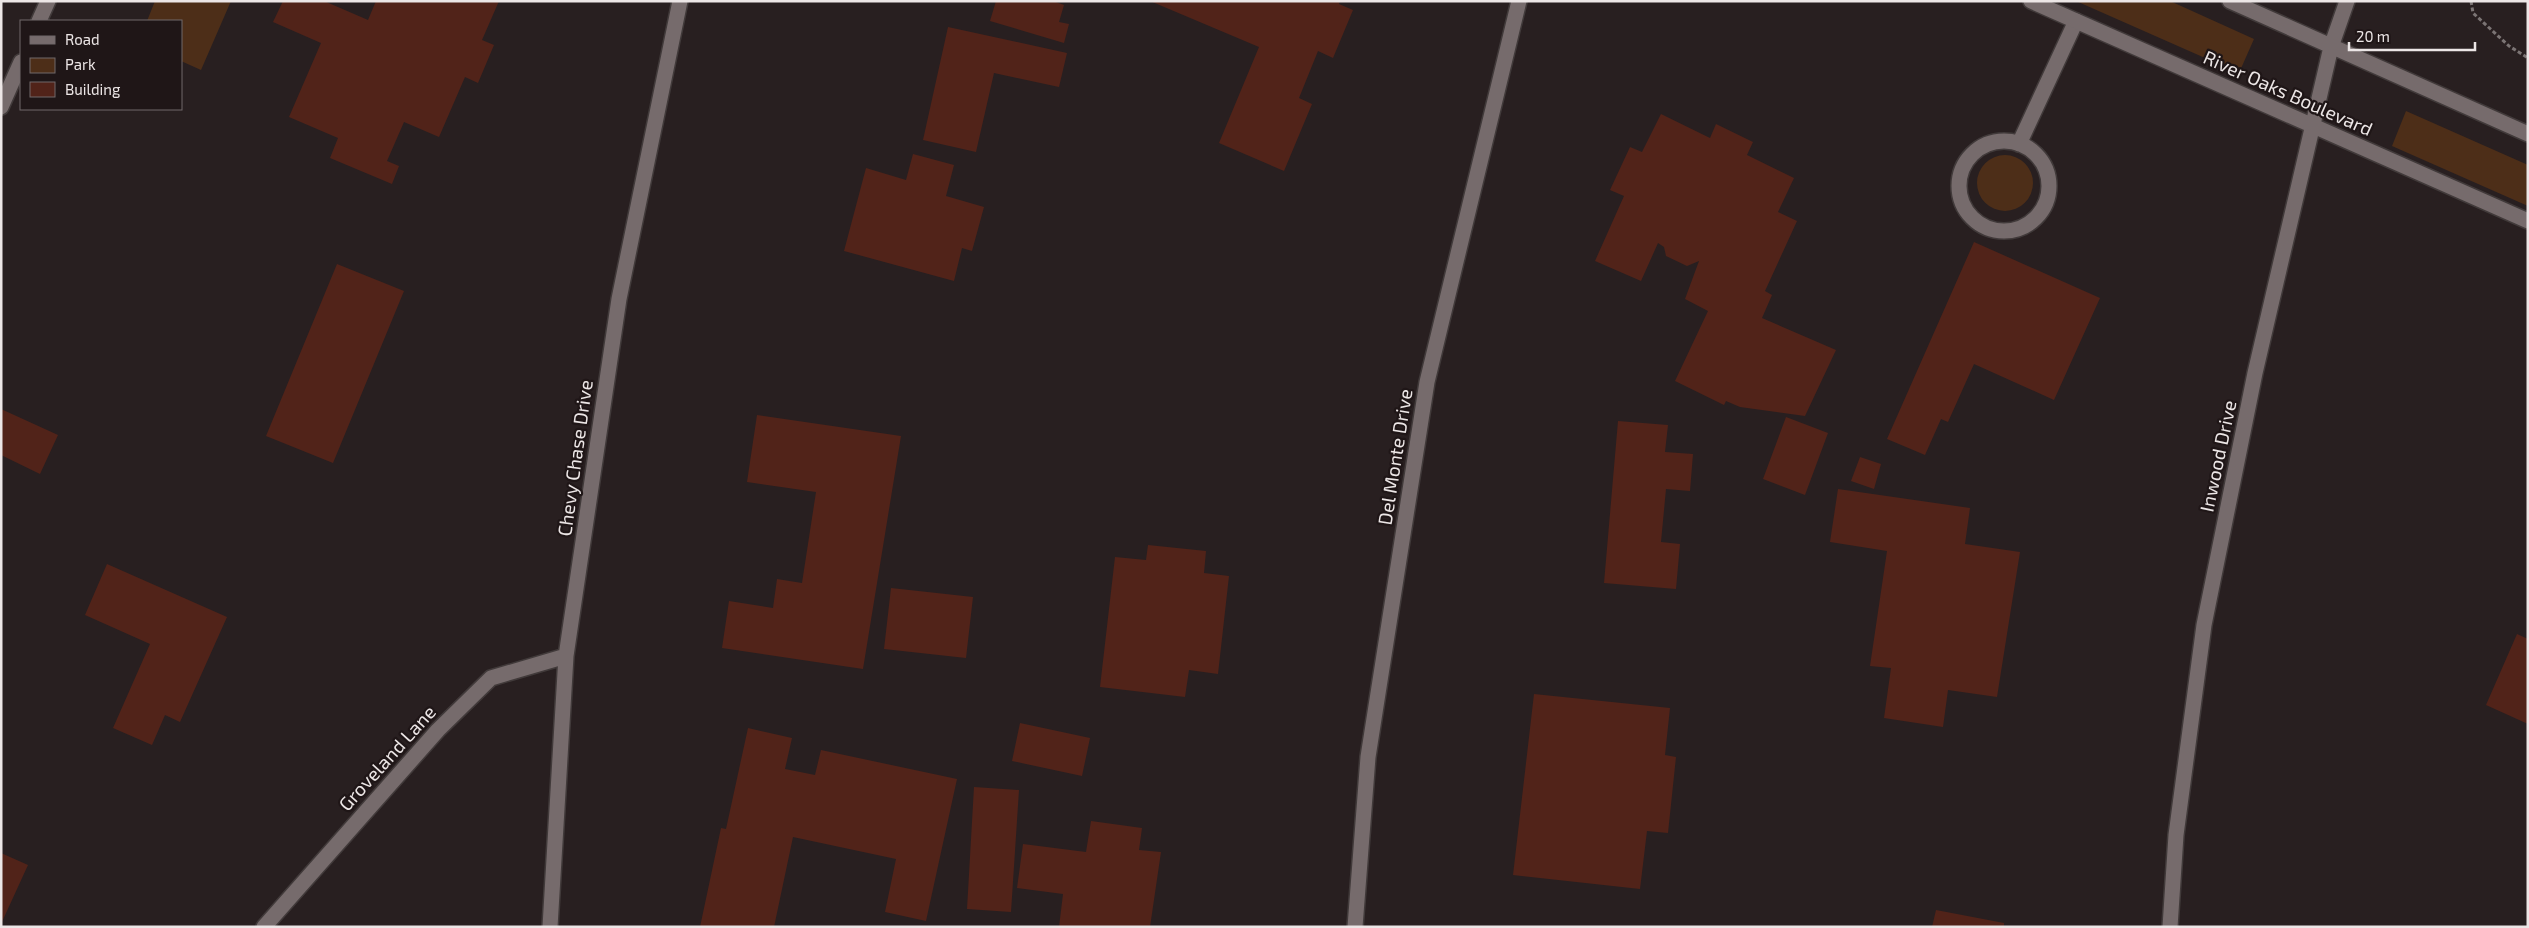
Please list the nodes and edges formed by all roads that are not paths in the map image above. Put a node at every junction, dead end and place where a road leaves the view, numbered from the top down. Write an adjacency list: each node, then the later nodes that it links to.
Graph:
1 (48, 1): 7 (street)
2 (680, 1): 16 (street, Chevy Chase Drive)
3 (1520, 1): 19 (street, Del Monte Drive)
4 (2031, 1): 8 (street, River Oaks Boulevard)
5 (2230, 1): 9 (street)
6 (2348, 1): 9 (street, Inwood Drive)
7 (39, 20)
8 (2076, 21): 12 (street, River Oaks Boulevard); 14 (street)
9 (2331, 47): 12 (street, Inwood Drive); 13 (street)
10 (20, 64): 11 (street)
11 (1, 107)
12 (2313, 126): 15 (street, River Oaks Boulevard); 20 (street, Inwood Drive)
13 (2528, 134)
14 (2020, 144): 14 (street)
15 (2528, 220)
16 (566, 656): 17 (street, Groveland Lane); 18 (street, Chevy Chase Drive)
17 (264, 927)
18 (550, 927)
19 (1355, 927)
20 (2170, 927)

